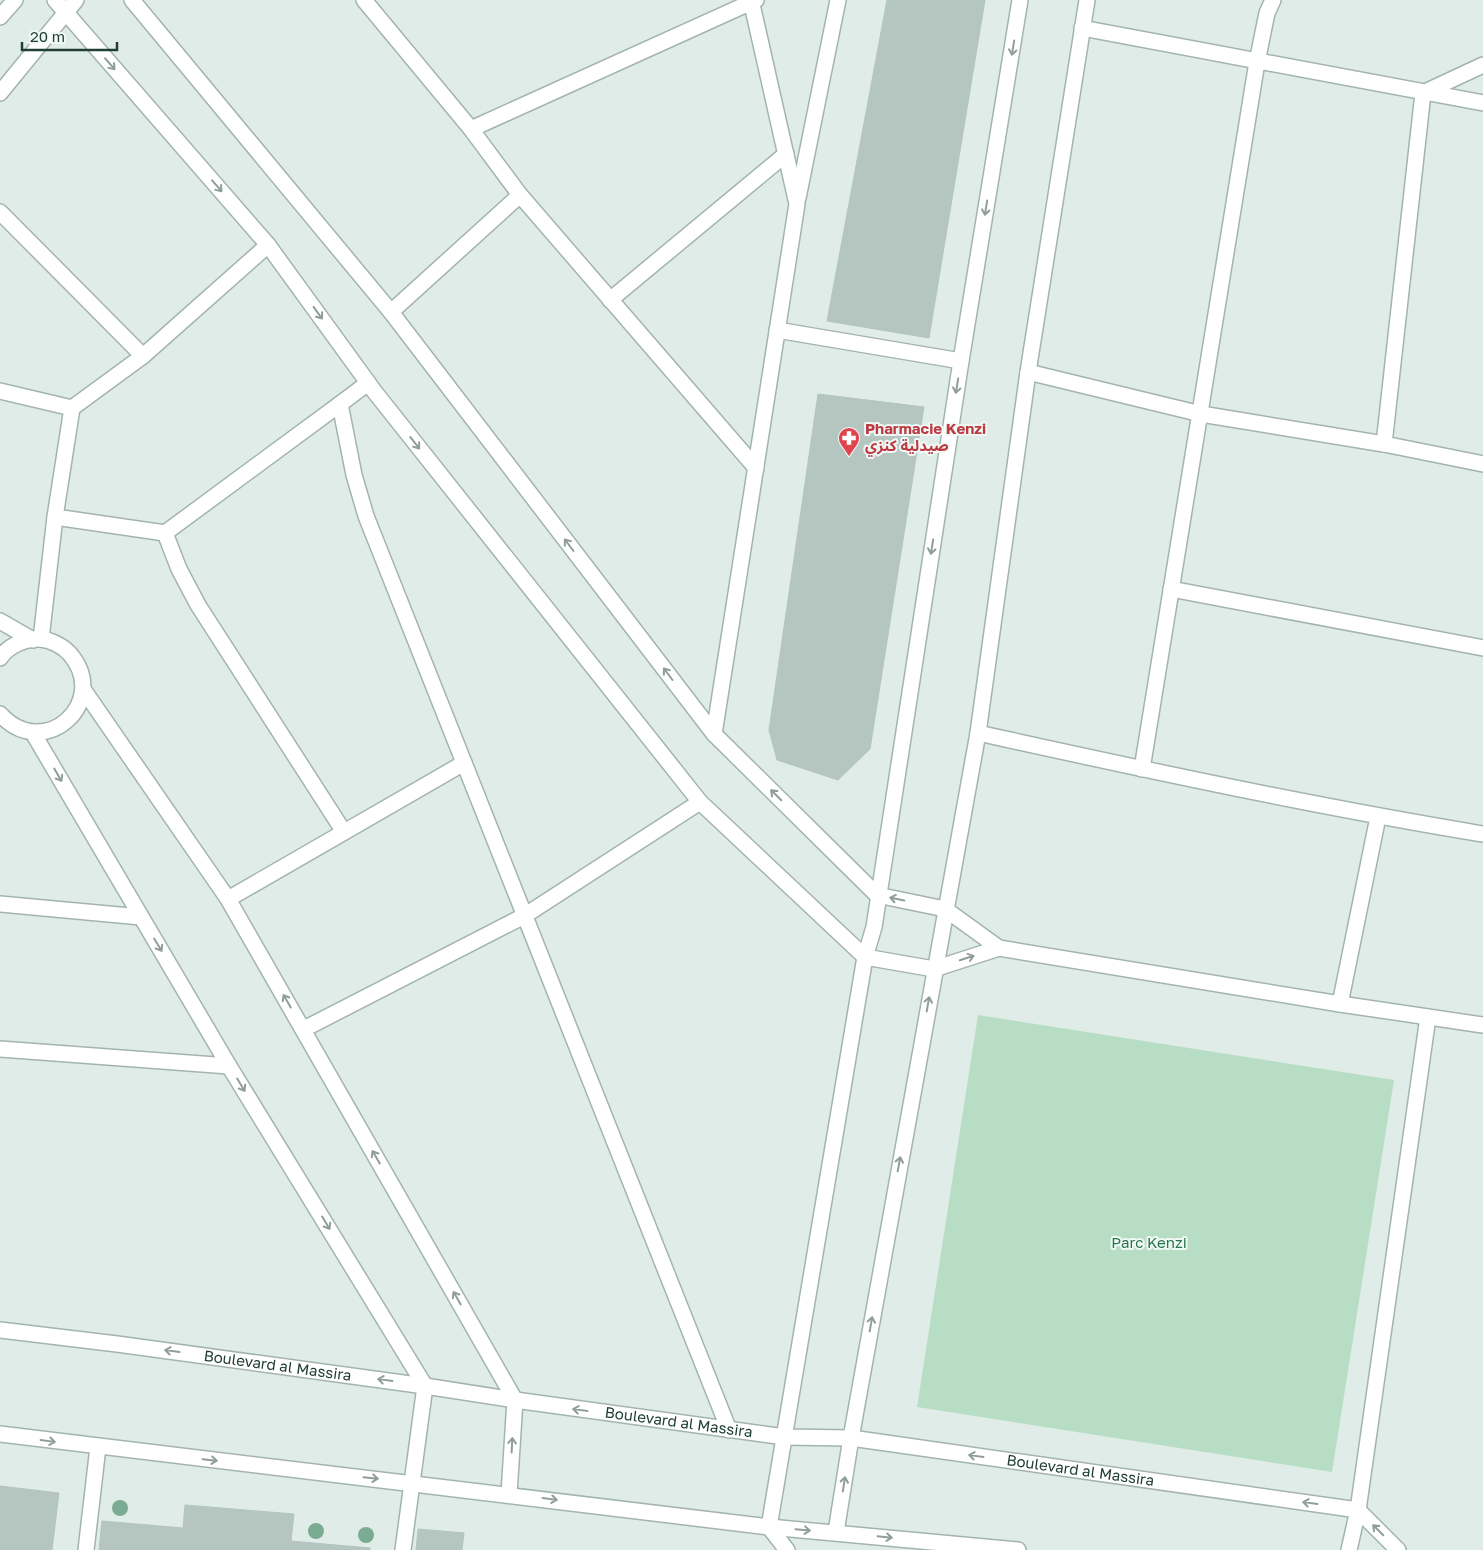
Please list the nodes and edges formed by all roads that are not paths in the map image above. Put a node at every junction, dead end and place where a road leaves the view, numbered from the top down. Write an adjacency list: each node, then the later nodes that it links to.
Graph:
1 (15, 0): 12 (street)
2 (55, 0): 11 (street)
3 (76, 0): 11 (street)
4 (132, 0): 26 (street)
5 (364, 0): 19 (street)
6 (838, 0): 22 (street)
7 (1020, 0): 29 (street, one-way to 29)
8 (1087, 0): 13 (street)
9 (1272, 0): 14 (street)
10 (753, 1): 19 (street); 20 (street)
11 (66, 14): 16 (street); 24 (street, one-way to 24)
12 (0, 17)
13 (1082, 28): 14 (street); 30 (street)
14 (1257, 62): 17 (street); 35 (street)
15 (1483, 65): 17 (street)
16 (0, 93)
17 (1423, 94): 18 (street); 36 (street)
18 (1483, 103)
19 (471, 129): 21 (street)
20 (786, 154): 22 (street); 25 (street)
21 (520, 195): 25 (street); 26 (street)
22 (797, 204): 27 (street)
23 (0, 212): 28 (street)
24 (268, 245): 28 (street); 31 (street, one-way to 31)
25 (610, 300): 38 (street)
26 (390, 312): 50 (street, one-way to 26)
27 (777, 330): 29 (street); 38 (street)
28 (143, 356): 34 (street)
29 (962, 360): 57 (street, one-way to 57)
30 (1028, 372): 35 (street); 48 (street)
31 (368, 383): 33 (street); 53 (street, one-way to 53)
32 (0, 391): 34 (street)
33 (340, 404): 40 (street); 51 (street)
34 (72, 408): 39 (street)
35 (1201, 414): 36 (street); 41 (street)
36 (1384, 444): 37 (street)
37 (1483, 464)
38 (756, 468): 50 (street)
39 (55, 517): 40 (street); 43 (street)
40 (166, 533): 55 (street)
41 (1171, 589): 44 (street); 52 (street)
42 (0, 621): 43 (street)
43 (37, 640): 45 (street); 46 (street)
44 (1483, 648)
45 (0, 658)
46 (83, 689): 49 (street); 58 (street)
47 (0, 714): 49 (street)
48 (978, 732): 52 (street); 60 (street)
49 (33, 733): 62 (street, one-way to 62)
50 (714, 734): 57 (street, one-way to 50)
51 (464, 763): 55 (street); 61 (street)
52 (1142, 769): 54 (street)
53 (700, 802): 61 (street); 64 (street)
54 (1378, 817): 56 (street); 66 (street)
55 (344, 832): 58 (street)
56 (1483, 834)
57 (877, 895): 60 (street, one-way to 57); 64 (street)
58 (228, 899): 69 (street, one-way to 58)
59 (0, 904): 62 (street)
60 (945, 909): 63 (street); 65 (street)
61 (524, 916): 69 (street); 75 (street)
62 (141, 917): 71 (street, one-way to 71)
63 (999, 948): 65 (street, one-way to 63); 66 (street)
64 (866, 956): 65 (street); 77 (street)
65 (934, 969): 78 (street, one-way to 65)
66 (1340, 1004): 67 (street)
67 (1428, 1017): 68 (street); 82 (street)
68 (1483, 1025)
69 (304, 1030): 74 (street, one-way to 69)
70 (0, 1049): 71 (street)
71 (229, 1066): 73 (street, one-way to 73)
72 (0, 1330): 73 (street, Boulevard al Massira, one-way to 72)
73 (425, 1386): 74 (street, Boulevard al Massira); 80 (street)
74 (515, 1400): 75 (street, Boulevard al Massira, one-way to 74); 81 (street, one-way to 74)
75 (728, 1430): 77 (street, Boulevard al Massira)
76 (0, 1434): 79 (street, one-way to 79)
77 (784, 1437): 78 (street, Boulevard al Massira); 83 (street)
78 (851, 1438): 82 (street, Boulevard al Massira, one-way to 78); 84 (street, one-way to 78)
79 (98, 1447): 80 (street, one-way to 80); 85 (street)
80 (412, 1482): 81 (street); 86 (street)
81 (509, 1494): 83 (street, one-way to 83)
82 (1358, 1510): 89 (street); 90 (street, one-way to 82)
83 (769, 1527): 84 (street, one-way to 84); 87 (street)
84 (836, 1532): 88 (street, one-way to 88)
85 (86, 1550)
86 (403, 1550)
87 (787, 1550)
88 (1018, 1550)
89 (1349, 1550)
90 (1398, 1550)

